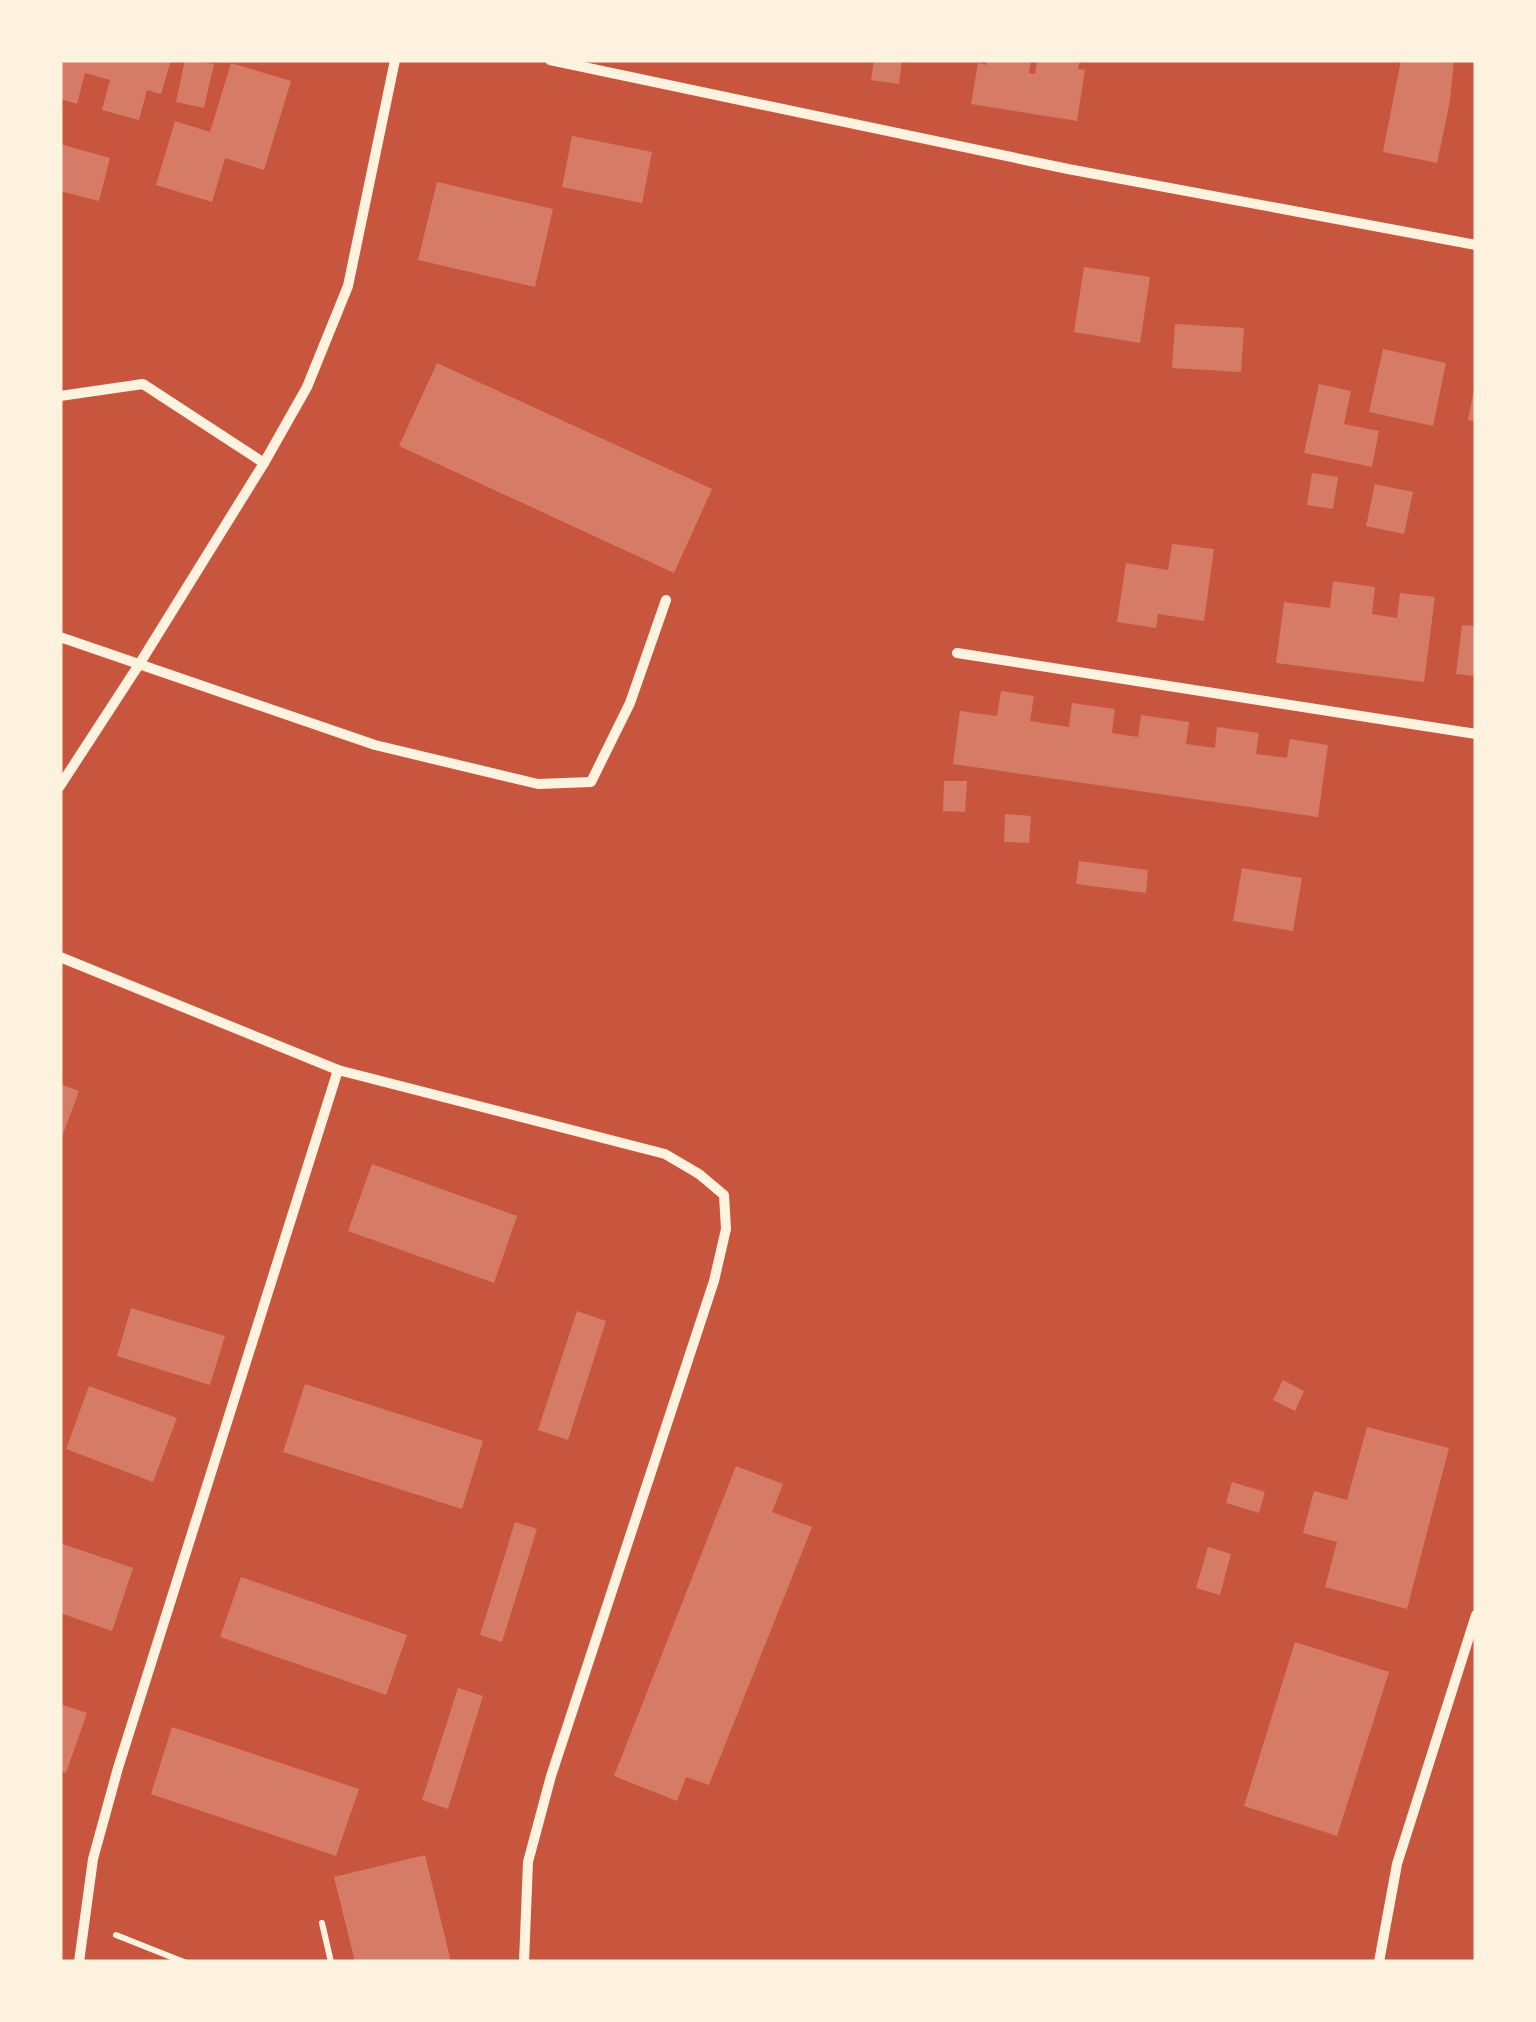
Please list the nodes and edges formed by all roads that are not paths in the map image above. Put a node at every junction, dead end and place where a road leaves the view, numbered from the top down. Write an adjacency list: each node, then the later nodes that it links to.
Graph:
1 (394, 60): 5 (street)
2 (550, 60): 3 (street)
3 (1476, 246)
4 (60, 396): 5 (street)
5 (264, 463): 9 (street)
6 (666, 600): 9 (street)
7 (60, 637): 9 (street)
8 (956, 653): 10 (street)
9 (140, 664): 11 (street)
10 (1476, 734)
11 (60, 786)
12 (60, 957): 13 (street)
13 (338, 1070): 15 (street); 16 (street)
14 (1476, 1615): 17 (street)
15 (79, 1962)
16 (524, 1962)
17 (1378, 1962)

